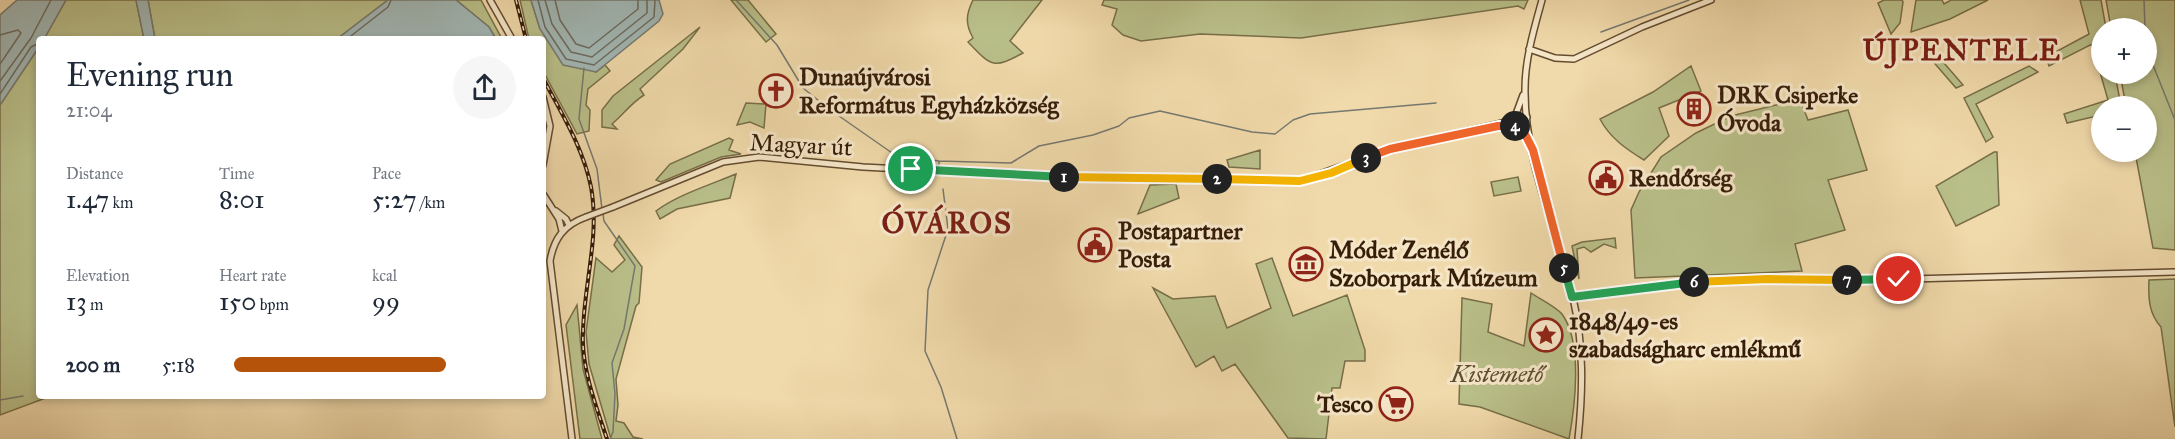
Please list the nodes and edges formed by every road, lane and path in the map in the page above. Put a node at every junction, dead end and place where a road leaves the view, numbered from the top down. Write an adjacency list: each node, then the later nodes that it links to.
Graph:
1 (490, 0): 4 (street)
2 (1542, 0): 5 (street)
3 (1711, 0): 6 (street)
4 (510, 36)
5 (1529, 49): 6 (street); 7 (street)
6 (1542, 55): 7 (street)
7 (1527, 60): 8 (street)
8 (1525, 90): 10 (street); 11 (street)
9 (546, 109): 12 (street)
10 (1527, 117): 11 (street, Magyar út); 13 (street)
11 (1498, 126): 13 (street); 16 (street, Magyar út, bridge)
12 (546, 148)
13 (1533, 150): 20 (street)
14 (546, 199): 15 (street)
15 (560, 217): 16 (street); 17 (street); 18 (street)
16 (584, 218): 17 (street)
17 (569, 225): 18 (street)
18 (562, 231): 21 (street)
19 (2175, 272): 20 (street)
20 (1572, 297): 22 (street)
21 (572, 439)
22 (1578, 439)

